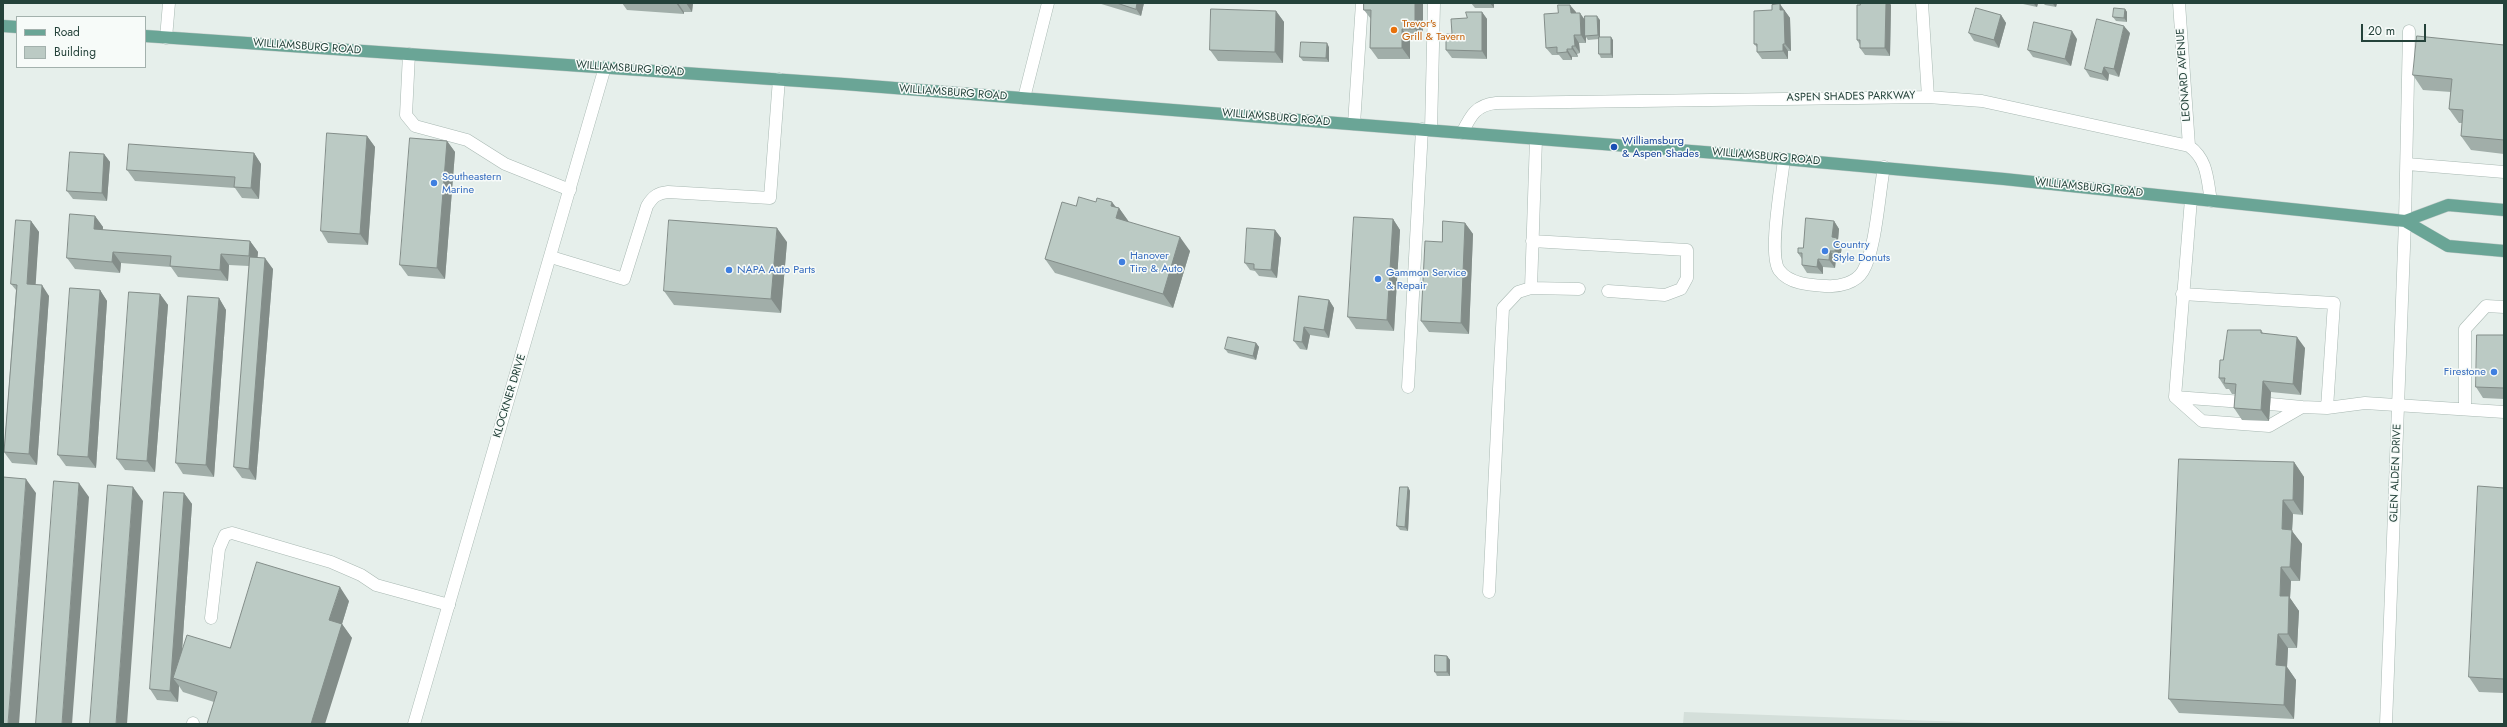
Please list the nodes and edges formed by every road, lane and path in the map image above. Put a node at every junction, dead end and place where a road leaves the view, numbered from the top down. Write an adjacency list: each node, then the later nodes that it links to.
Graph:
1 (168, 3): 11 (street)
2 (1048, 3): 16 (street)
3 (1362, 3): 17 (street)
4 (1434, 3): 18 (street)
5 (1922, 3): 15 (street)
6 (2179, 3): 21 (street, LEONARD AVENUE)
7 (3, 26): 8 (main road)
8 (16, 27)
9 (2409, 32): 23 (street, GLEN ALDEN DRIVE)
10 (146, 36): 11 (main road, WILLIAMSBURG ROAD)
11 (166, 38): 12 (main road, WILLIAMSBURG ROAD)
12 (409, 54): 13 (main road, WILLIAMSBURG ROAD); 26 (street)
13 (605, 67): 14 (main road, WILLIAMSBURG ROAD); 26 (street, KLOCKNER DRIVE)
14 (779, 80): 16 (main road, WILLIAMSBURG ROAD); 33 (street)
15 (1928, 97): 19 (street, ASPEN SHADES PARKWAY); 21 (street, ASPEN SHADES PARKWAY)
16 (1024, 98): 17 (main road, WILLIAMSBURG ROAD)
17 (1354, 124): 18 (main road, WILLIAMSBURG ROAD)
18 (1426, 130): 19 (main road, WILLIAMSBURG ROAD); 39 (street)
19 (1462, 132): 20 (main road, WILLIAMSBURG ROAD)
20 (1536, 139): 22 (main road, WILLIAMSBURG ROAD); 31 (street)
21 (2189, 146): 28 (street)
22 (1784, 159): 24 (main road, WILLIAMSBURG ROAD); 24 (street)
23 (2407, 164): 25 (street); 30 (street, GLEN ALDEN DRIVE)
24 (1884, 167): 27 (main road, WILLIAMSBURG ROAD)
25 (2504, 172)
26 (570, 190): 33 (street, KLOCKNER DRIVE)
27 (2191, 199): 28 (main road, WILLIAMSBURG ROAD); 37 (street)
28 (2211, 201): 30 (main road, WILLIAMSBURG ROAD)
29 (2504, 210): 30 (main road, WILLIAMSBURG ROAD)
30 (2405, 221): 32 (main road, WILLIAMSBURG ROAD); 43 (street, GLEN ALDEN DRIVE)
31 (1532, 242): 34 (street); 36 (street)
32 (2504, 251)
33 (551, 257): 49 (street, KLOCKNER DRIVE)
34 (1531, 288): 35 (street); 48 (street)
35 (1579, 290)
36 (1608, 291)
37 (2182, 294): 40 (street); 45 (street)
38 (2504, 307): 46 (street)
39 (1408, 387)
40 (2175, 397): 41 (street); 44 (street)
41 (2243, 402)
42 (2270, 404): 44 (street)
43 (2399, 405): 45 (street); 46 (street); 52 (street, GLEN ALDEN DRIVE)
44 (2302, 407): 45 (street)
45 (2327, 408)
46 (2465, 409): 47 (street)
47 (2504, 412)
48 (1489, 592)
49 (448, 605): 50 (street); 51 (street, KLOCKNER DRIVE)
50 (211, 618)
51 (414, 724)
52 (2386, 724)

